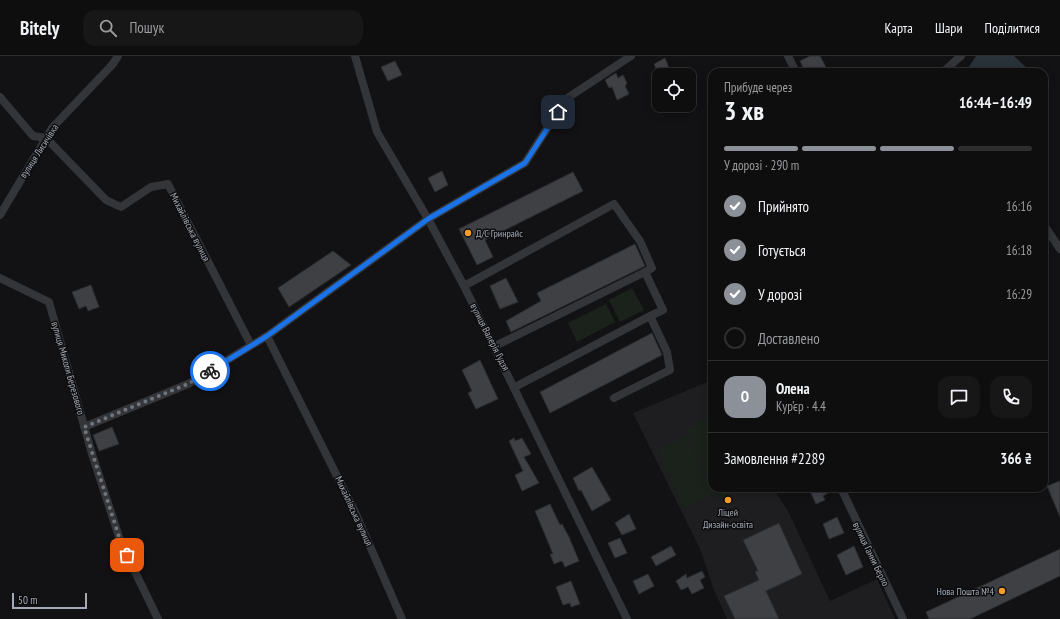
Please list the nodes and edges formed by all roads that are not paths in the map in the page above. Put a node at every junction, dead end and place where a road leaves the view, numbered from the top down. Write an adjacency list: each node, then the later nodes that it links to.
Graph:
1 (118, 56): 9 (street, вулиця Лисичівка)
2 (355, 56): 11 (street, вулиця Валерія Гудзя)
3 (631, 56): 11 (street)
4 (788, 56): 6 (street)
5 (961, 56): 7 (street)
6 (794, 68)
7 (948, 68)
8 (0, 97): 9 (street)
9 (46, 138): 10 (street, вулиця Лисичівка); 19 (street, Михайлівська вулиця)
10 (0, 215)
11 (428, 219): 16 (street, вулиця Валерія Гудзя); 18 (street)
12 (1048, 231): 13 (street)
13 (1060, 249)
14 (645, 272): 16 (street); 17 (street); 20 (street)
15 (0, 278): 23 (street, вулиця Миколи Березового)
16 (464, 286): 20 (street, вулиця Валерія Гудзя)
17 (650, 316): 21 (street); 22 (street)
18 (267, 336): 19 (street); 26 (street, Михайлівська вулиця)
19 (251, 346): 23 (street)
20 (495, 346): 21 (street, вулиця Валерія Гудзя)
21 (515, 387): 27 (street, вулиця Валерія Гудзя)
22 (614, 398)
23 (84, 427): 25 (street, вулиця Миколи Березового)
24 (843, 492): 28 (street, вулиця Ганни Берло)
25 (158, 619)
26 (402, 619)
27 (627, 619)
28 (902, 619)

